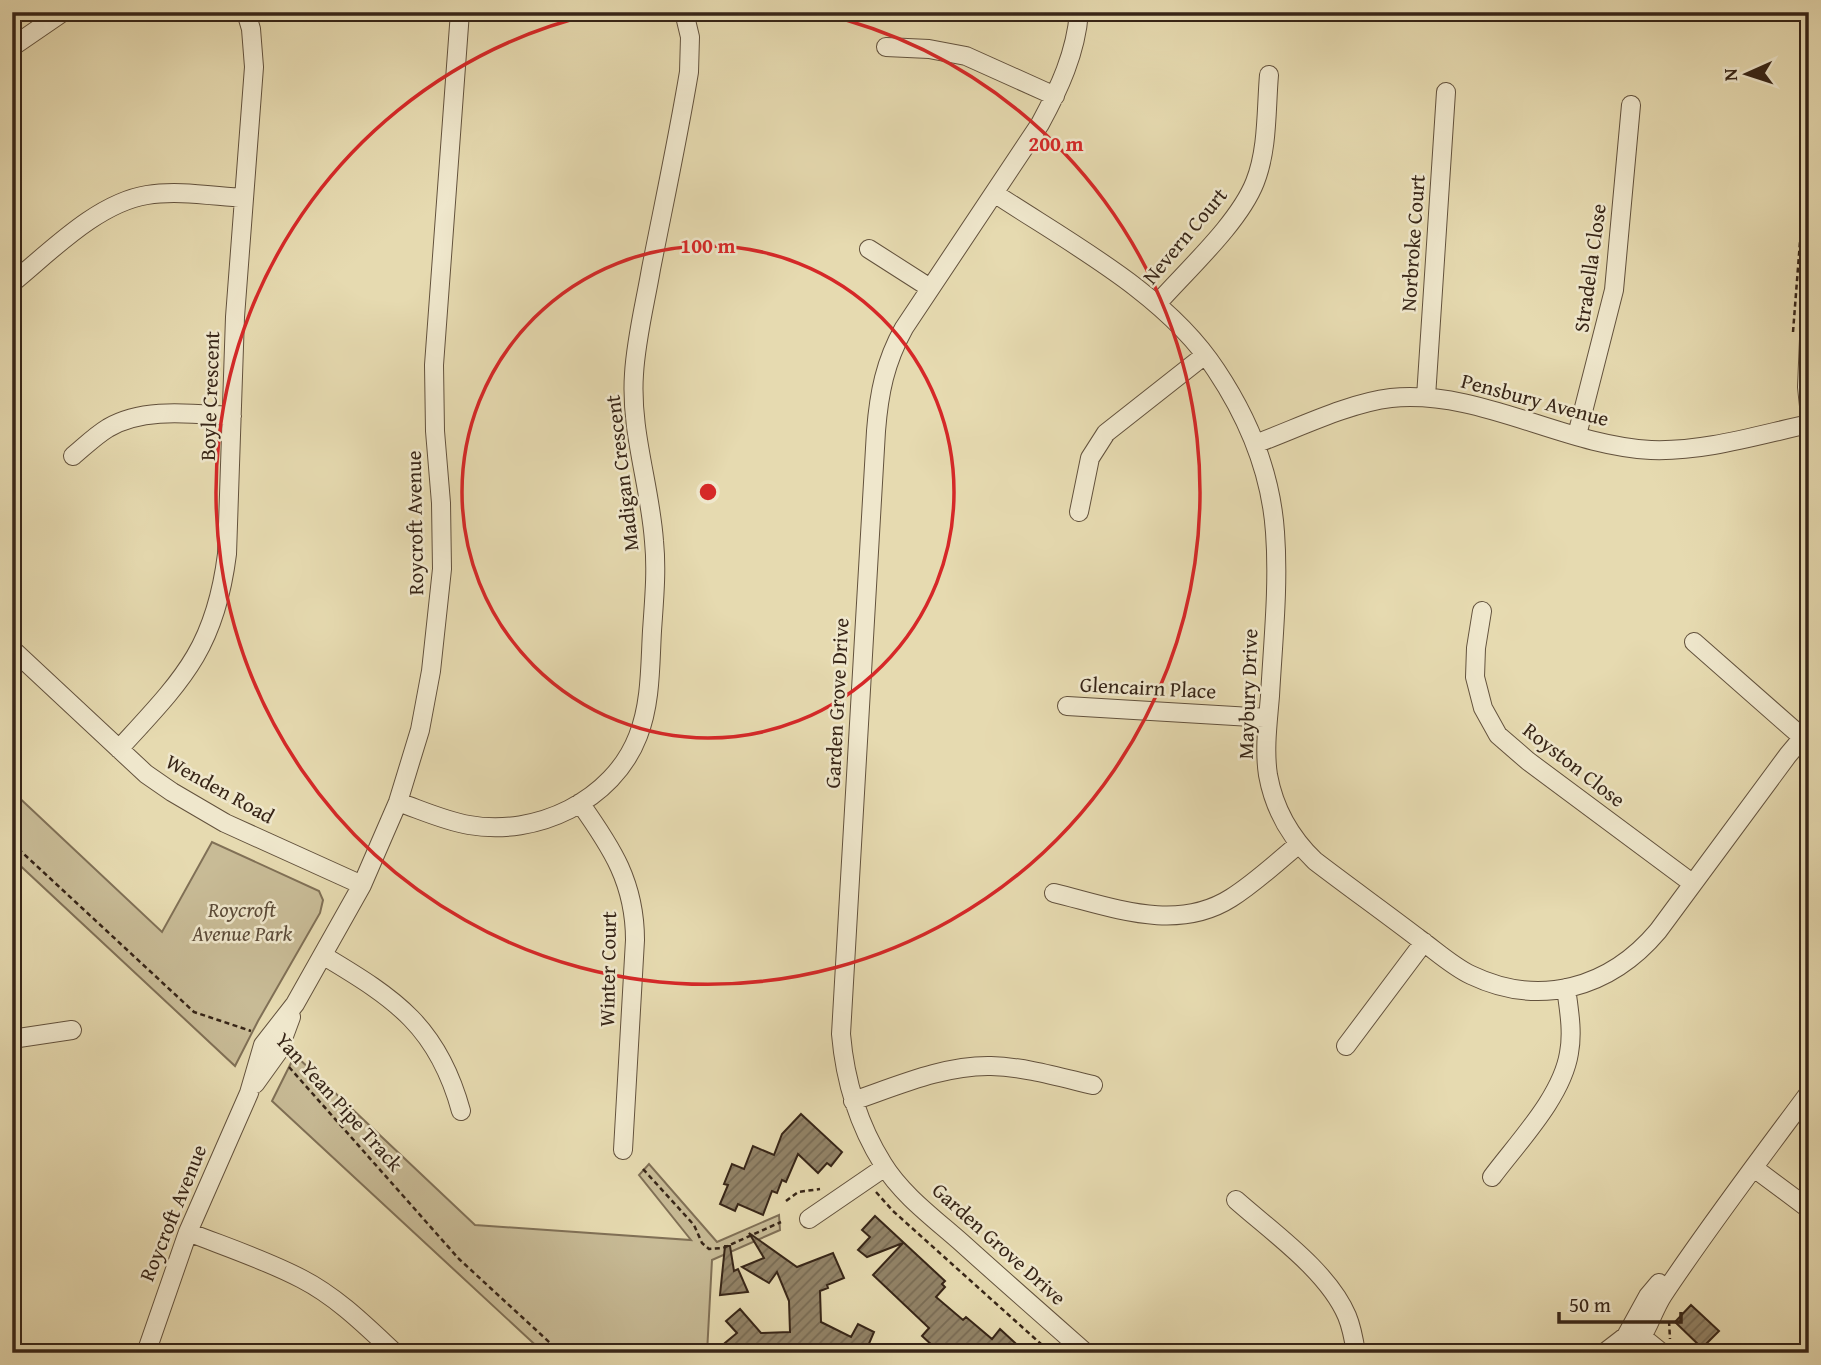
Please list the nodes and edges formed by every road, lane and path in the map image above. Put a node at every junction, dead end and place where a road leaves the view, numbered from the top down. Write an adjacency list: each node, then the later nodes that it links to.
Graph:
1 (63, 12): 6 (street)
2 (246, 12): 14 (street, Boyle Crescent)
3 (460, 12): 36 (street, Roycroft Avenue)
4 (684, 12): 37 (street, Madigan Crescent)
5 (1079, 12): 10 (street, Garden Grove Drive)
6 (12, 47)
7 (886, 47): 10 (street)
8 (1269, 75): 18 (street, Nevern Court)
9 (1446, 92): 21 (street, Norbroke Court)
10 (1055, 96): 13 (street, Garden Grove Drive)
11 (1631, 105): 25 (street, Stradella Close)
12 (1809, 126): 19 (path)
13 (995, 193): 17 (street, Garden Grove Drive); 18 (street, Maybury Drive)
14 (244, 198): 16 (street); 23 (street, Boyle Crescent)
15 (869, 249): 17 (street)
16 (12, 283)
17 (930, 289): 52 (street, Garden Grove Drive)
18 (1157, 304): 20 (street, Maybury Drive)
19 (1800, 340): 22 (street)
20 (1205, 355): 26 (street, Maybury Drive); 28 (street)
21 (1426, 397): 25 (street, Pensbury Avenue); 26 (street, Pensbury Avenue)
22 (1809, 406)
23 (232, 416): 27 (street); 35 (street, Boyle Crescent)
24 (1809, 424): 25 (street, Pensbury Avenue)
25 (1577, 435)
26 (1255, 444): 33 (street, Maybury Drive)
27 (74, 456)
28 (1079, 512)
29 (1482, 611): 40 (street, Royston Close)
30 (1694, 642): 34 (street)
31 (12, 649): 35 (street, Wenden Road)
32 (1067, 706): 33 (street, Glencairn Place)
33 (1268, 718): 39 (street, Maybury Drive)
34 (1805, 734): 40 (street, Maybury Drive)
35 (119, 749): 41 (street, Wenden Road)
36 (398, 802): 37 (street, Madigan Crescent); 41 (street, Roycroft Avenue)
37 (580, 803): 54 (street, Winter Court)
38 (12, 843): 49 (path, Yan Yean Pipe Track)
39 (1298, 844): 42 (street); 43 (street, Maybury Drive)
40 (1692, 883): 45 (street, Maybury Drive)
41 (362, 885): 44 (street, Roycroft Avenue)
42 (1054, 893)
43 (1424, 942): 45 (street, Maybury Drive); 48 (street)
44 (324, 956): 49 (street, Roycroft Avenue); 53 (street)
45 (1566, 988): 58 (street)
46 (72, 1030): 47 (street)
47 (12, 1039)
48 (1346, 1046)
49 (271, 1049): 66 (street, Roycroft Avenue); 72 (path, Yan Yean Pipe Track)
50 (1093, 1085): 52 (street)
51 (1809, 1093): 56 (street)
52 (853, 1101): 55 (street, Garden Grove Drive)
53 (461, 1111)
54 (623, 1150)
55 (885, 1167): 59 (street); 74 (street, Garden Grove Drive)
56 (1754, 1168): 63 (street); 68 (street)
57 (643, 1169): 65 (path)
58 (1492, 1177)
59 (867, 1179): 64 (street); 73 (path)
60 (827, 1186): 62 (path)
61 (1236, 1200): 75 (street)
62 (786, 1201)
63 (1809, 1209)
64 (809, 1219)
65 (781, 1222)
66 (188, 1232): 70 (street, Roycroft Avenue); 71 (street)
67 (1672, 1315): 69 (path)
68 (1634, 1345): 69 (street); 76 (street)
69 (1666, 1346)
70 (146, 1353)
71 (395, 1353)
72 (561, 1353)
73 (1051, 1353)
74 (1086, 1353)
75 (1356, 1353)
76 (1604, 1353)

